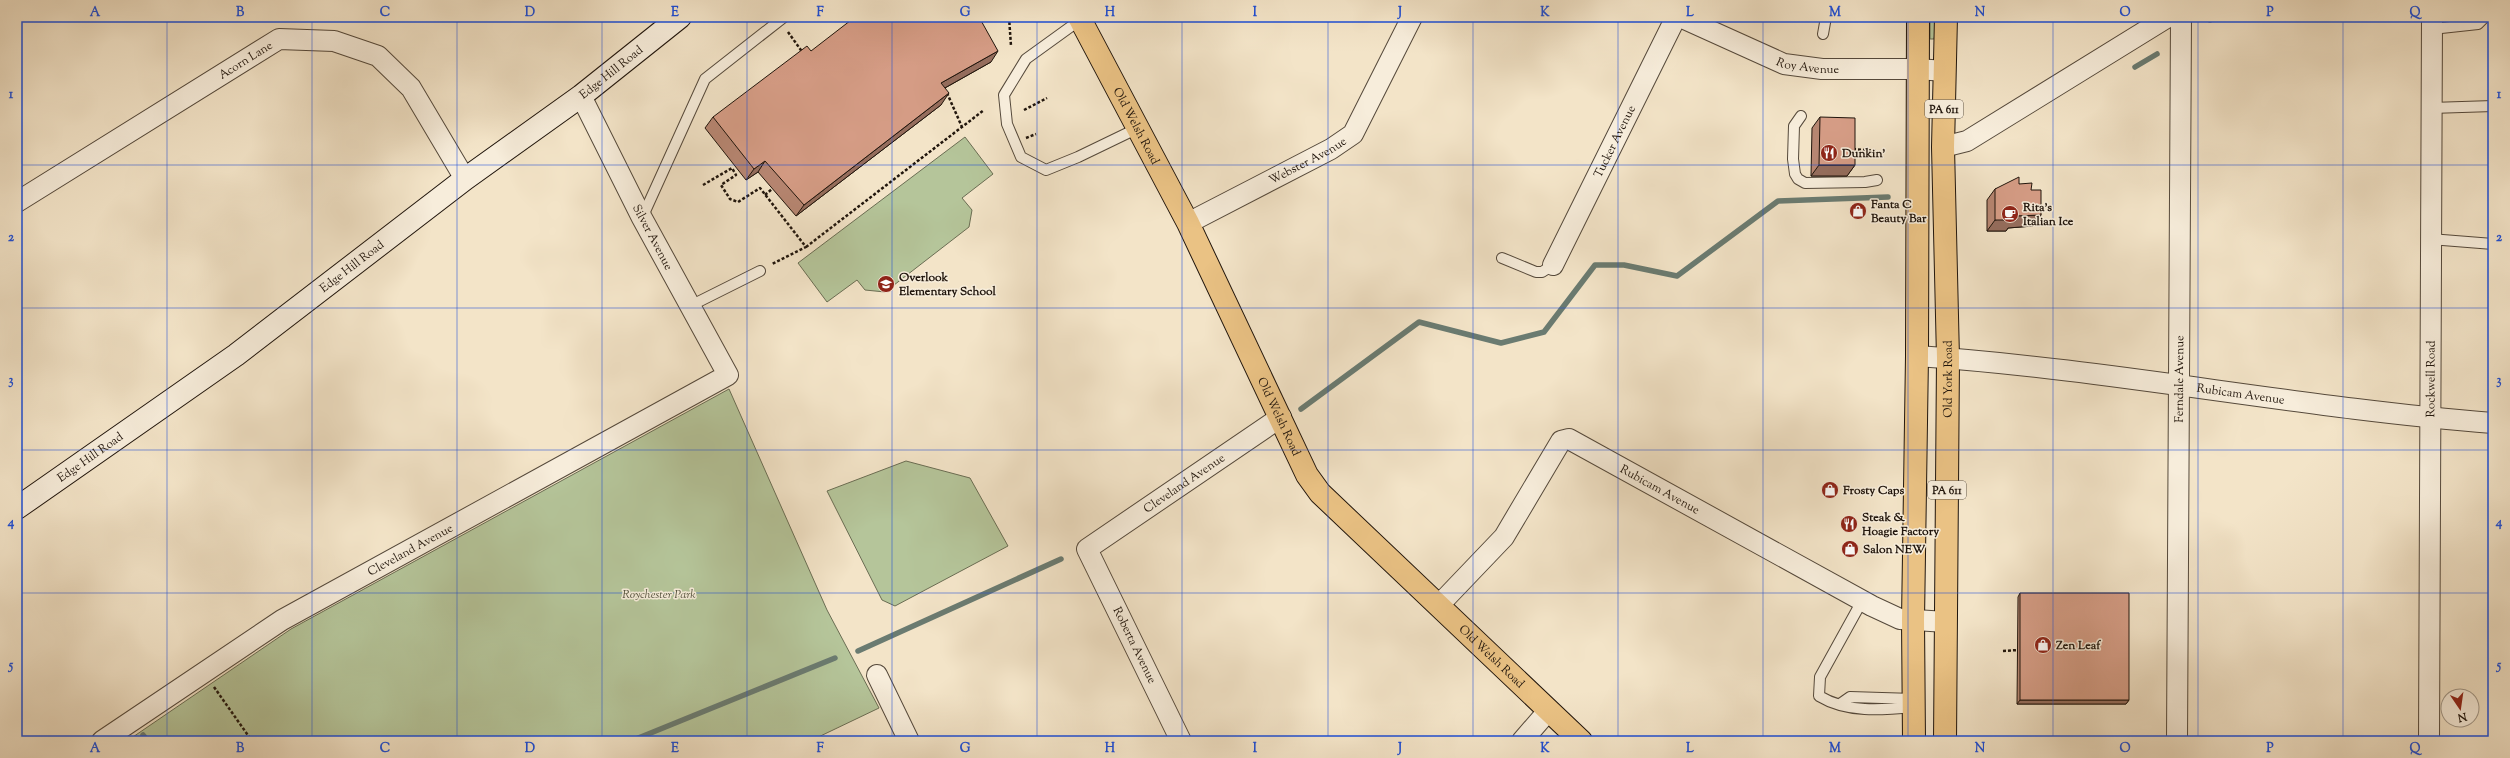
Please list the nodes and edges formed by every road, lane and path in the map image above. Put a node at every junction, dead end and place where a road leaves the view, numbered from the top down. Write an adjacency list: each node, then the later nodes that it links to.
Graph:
1 (680, 17): 22 (main road, Edge Hill Road)
2 (784, 17): 42 (lane)
3 (1009, 17): 17 (path)
4 (1412, 17): 43 (street, Webster Avenue)
5 (1676, 17): 48 (street, Tucker Avenue)
6 (1680, 17): 19 (street, Roy Avenue)
7 (1826, 17): 16 (lane)
8 (1918, 17): 19 (main road, PA 611)
9 (1946, 17): 20 (main road, Old York Road / PA 611)
10 (2168, 17): 33 (street)
11 (2181, 17): 54 (street, Ferndale Avenue)
12 (2485, 17): 14 (lane)
13 (1079, 18): 30 (main road, Old Welsh Road); 30 (lane)
14 (2432, 23): 25 (street, Rockwell Road)
15 (788, 32): 18 (path)
16 (1823, 34)
17 (1010, 46)
18 (807, 59)
19 (1917, 69): 20 (street, Roy Avenue); 51 (main road, PA 611)
20 (1945, 71): 33 (main road, Old York Road / PA 611)
21 (944, 89): 29 (path)
22 (581, 96): 36 (main road, Edge Hill Road); 42 (street, Silver Avenue)
23 (1047, 98): 27 (path)
24 (2493, 106): 25 (lane)
25 (2431, 108): 44 (street, Rockwell Road)
26 (984, 110): 29 (path)
27 (1024, 110)
28 (1801, 116): 37 (lane)
29 (962, 127): 46 (path)
30 (1136, 129): 43 (main road, Old Welsh Road)
31 (1036, 134): 32 (path)
32 (1026, 139)
33 (1943, 147): 52 (main road, Old York Road / PA 611)
34 (1850, 149): 35 (path)
35 (1877, 150)
36 (465, 179): 41 (street, Acorn Lane); 58 (main road, Edge Hill Road)
37 (1876, 180)
38 (703, 185): 40 (path)
39 (772, 189): 40 (path)
40 (765, 195): 46 (path)
41 (17, 202)
42 (642, 218): 50 (street, Silver Avenue)
43 (1188, 223): 55 (main road, Old Welsh Road)
44 (2430, 239): 45 (lane); 56 (street, Rockwell Road)
45 (2493, 244)
46 (806, 247): 49 (path)
47 (1502, 258): 48 (lane)
48 (1553, 265)
49 (760, 270): 50 (lane)
50 (690, 306): 53 (street, Silver Avenue)
51 (1917, 356): 52 (street, Rubicam Avenue); 62 (main road, PA 611)
52 (1948, 358): 54 (street, Rubicam Avenue); 63 (main road, Old York Road / PA 611)
53 (728, 375): 70 (street, Cleveland Avenue)
54 (2178, 384): 56 (street, Rubicam Avenue); 78 (street, Ferndale Avenue)
55 (1280, 417): 59 (street, Cleveland Avenue); 61 (main road, Old Welsh Road)
56 (2429, 418): 57 (street, Rubicam Avenue); 79 (street, Rockwell Road)
57 (2493, 423)
58 (17, 508)
59 (1087, 550): 73 (street, Roberta Avenue)
60 (1862, 601): 61 (street, Rubicam Avenue); 62 (street, Rubicam Avenue); 68 (lane)
61 (1439, 605): 69 (main road, Old Welsh Road)
62 (1913, 620): 63 (street, Rubicam Avenue); 68 (main road, PA 611)
63 (1946, 622): 77 (main road, Old York Road / PA 611)
64 (2018, 650): 65 (path)
65 (2003, 651)
66 (877, 675): 72 (street)
67 (209, 680): 71 (path)
68 (1914, 703): 76 (main road, PA 611)
69 (1548, 711): 74 (street); 75 (main road, Old Welsh Road)
70 (102, 741)
71 (252, 741)
72 (909, 741)
73 (1181, 741)
74 (1522, 741)
75 (1581, 741)
76 (1914, 741)
77 (1945, 741)
78 (2177, 741)
79 (2429, 741)

